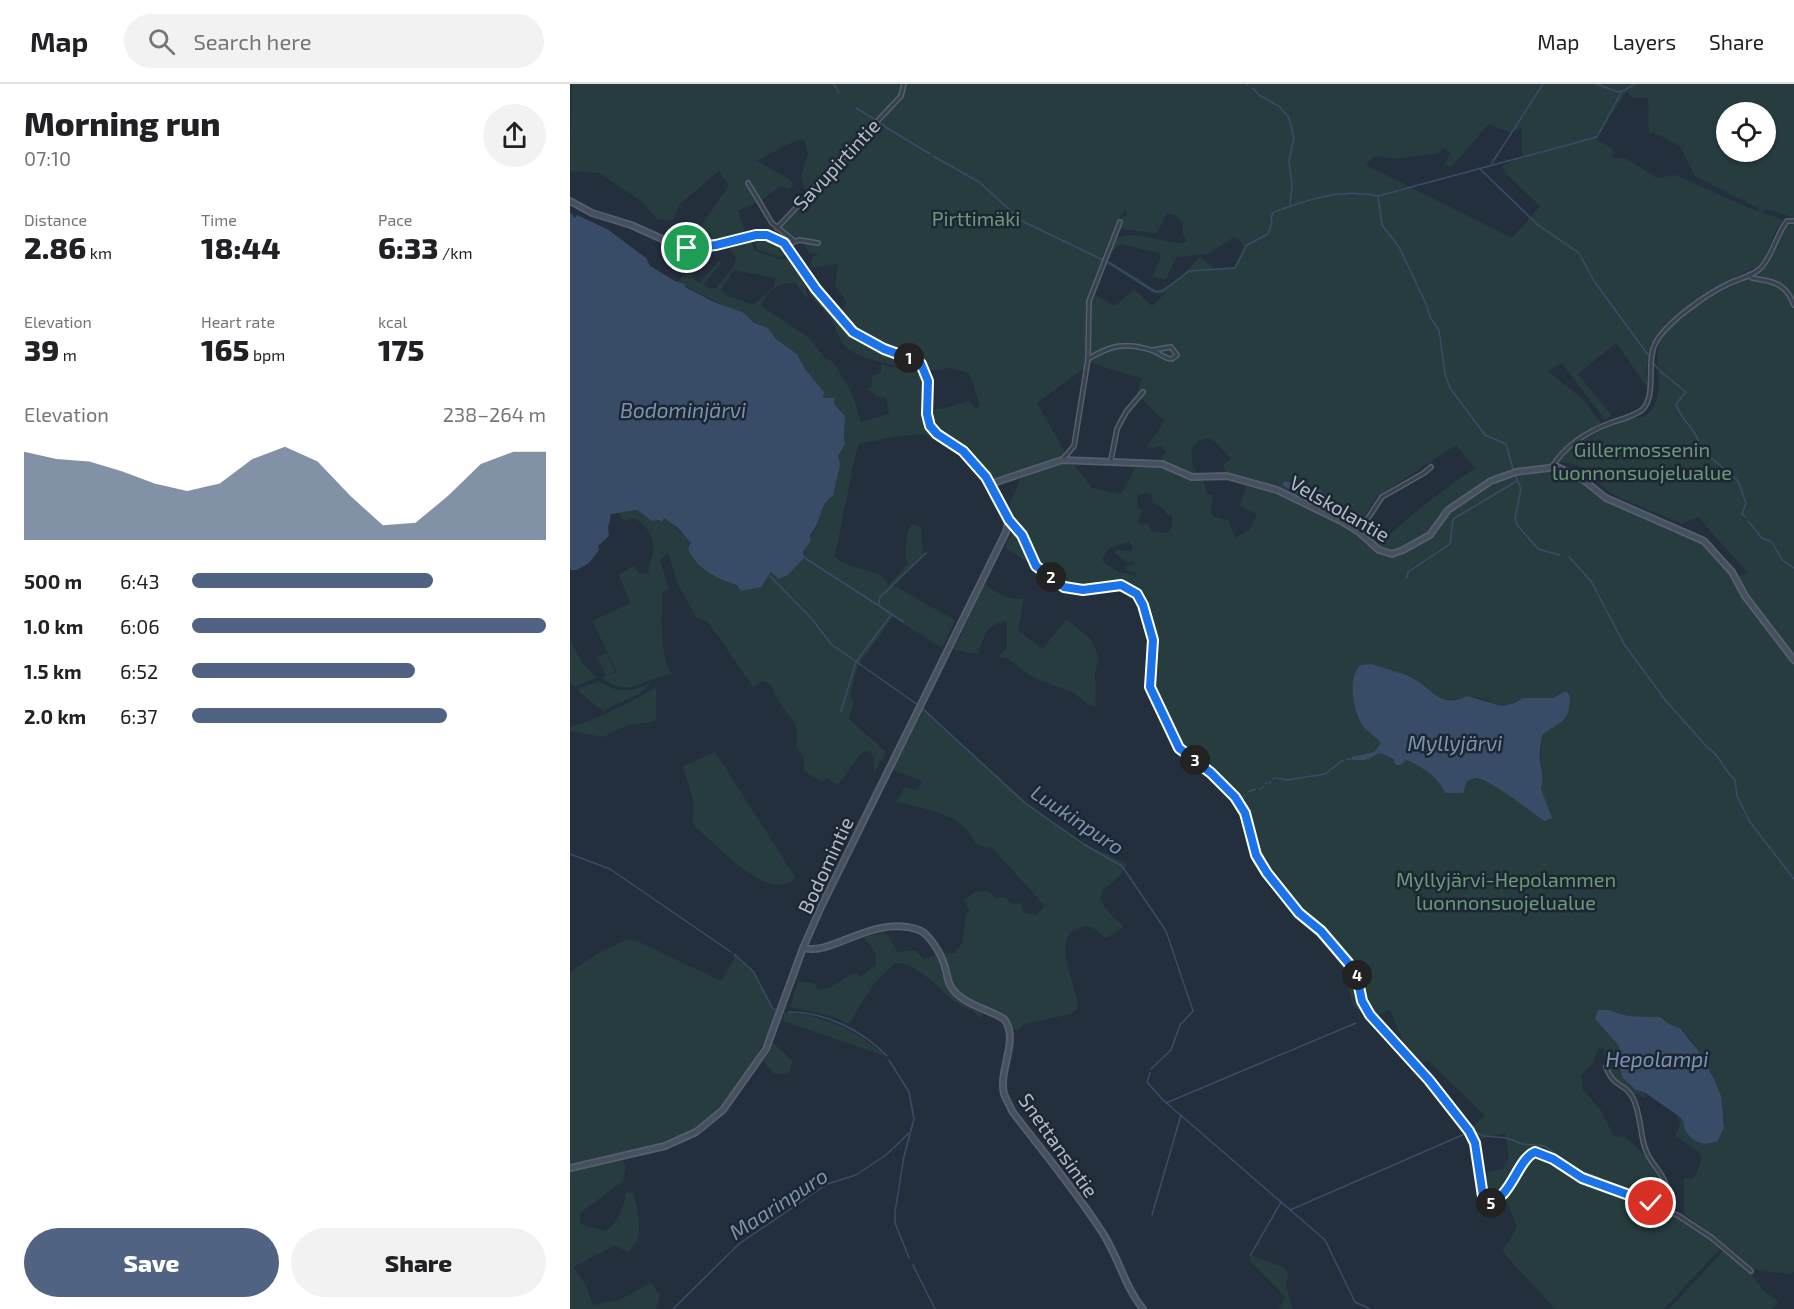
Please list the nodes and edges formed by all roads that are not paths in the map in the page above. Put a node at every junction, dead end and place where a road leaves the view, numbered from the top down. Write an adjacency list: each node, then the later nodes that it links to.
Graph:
1 (904, 84): 6 (street, Savupirtintie)
2 (748, 183): 6 (street)
3 (570, 201): 9 (street)
4 (1794, 221): 10 (street)
5 (1120, 222): 13 (street)
6 (777, 228): 7 (street, Savupirtintie)
7 (793, 240): 8 (street); 9 (street)
8 (818, 243)
9 (786, 245): 19 (street)
10 (1749, 275): 11 (street); 18 (street)
11 (1794, 304)
12 (1153, 350): 12 (street); 13 (street)
13 (1088, 359): 15 (street)
14 (1143, 392): 16 (street)
15 (1062, 460): 16 (street, Velskolantie); 19 (street, Velskolantie)
16 (1111, 460): 21 (street, Velskolantie)
17 (1431, 467): 21 (street)
18 (1552, 467): 21 (street, Velskolantie); 22 (street, Velskolantie)
19 (990, 484): 20 (street)
20 (1009, 520): 23 (street, Bodomintie); 26 (street)
21 (1359, 532)
22 (1794, 660)
23 (803, 948): 25 (street, Bodomintie); 28 (street, Snettansintie)
24 (1606, 1067): 26 (street)
25 (570, 1168)
26 (1651, 1203): 27 (street)
27 (1751, 1271)
28 (1143, 1309)

